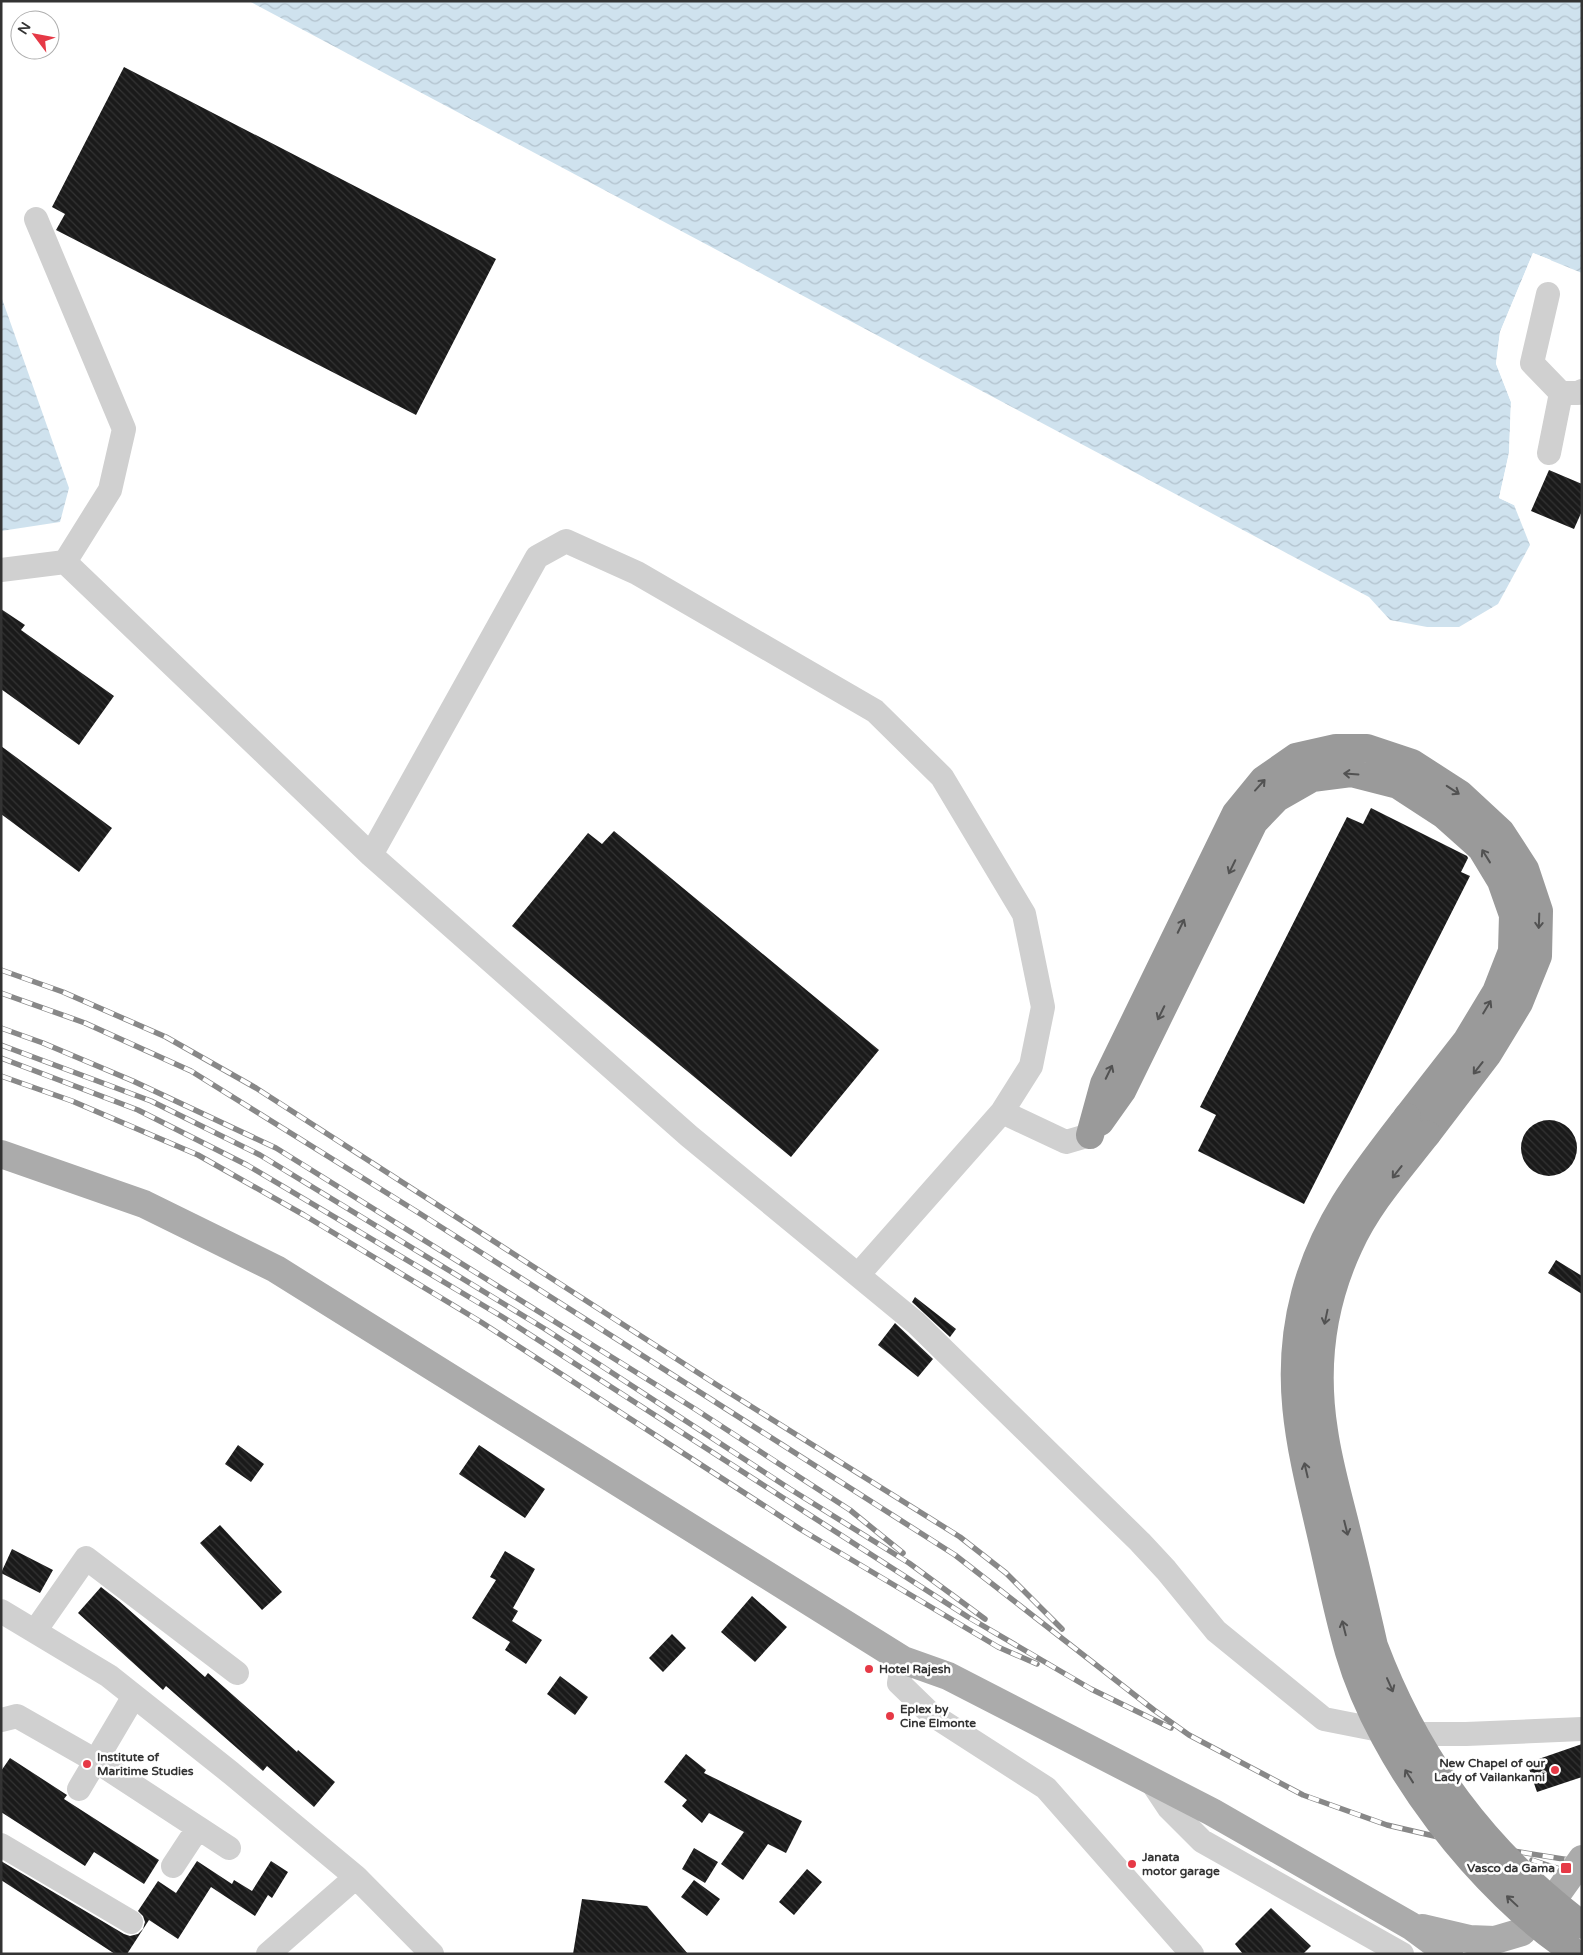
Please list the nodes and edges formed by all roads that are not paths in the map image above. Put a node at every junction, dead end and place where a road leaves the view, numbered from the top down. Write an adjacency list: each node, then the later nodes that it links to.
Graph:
1 (36, 219): 5 (street)
2 (1548, 294): 3 (street)
3 (1571, 392): 4 (street)
4 (1549, 453)
5 (65, 562): 6 (street); 7 (street)
6 (1, 570)
7 (370, 855): 8 (street); 12 (street)
8 (1002, 1112): 10 (street); 12 (street)
9 (1417, 1125): 10 (highway); 30 (highway, one-way to 30, bridge); 38 (highway, one-way to 9, bridge)
10 (1090, 1135)
11 (1, 1154): 15 (main road)
12 (858, 1275): 19 (street)
13 (1, 1611): 14 (street)
14 (35, 1631): 16 (street); 17 (street)
15 (902, 1660): 21 (main road); 35 (street)
16 (237, 1673)
17 (134, 1696): 20 (street); 28 (street)
18 (1, 1720): 20 (street)
19 (1582, 1730)
20 (96, 1761): 22 (street); 23 (street)
21 (1151, 1781): 31 (main road); 36 (street)
22 (78, 1789)
23 (198, 1828): 25 (street); 27 (street)
24 (1, 1845): 29 (street)
25 (229, 1848)
26 (1582, 1859): 32 (main road, bridge)
27 (173, 1866)
28 (356, 1877): 33 (street); 34 (street)
29 (131, 1922)
30 (1582, 1925)
31 (1411, 1926): 32 (main road); 37 (main road)
32 (1518, 1943)
33 (268, 1954)
34 (432, 1954)
35 (1192, 1954)
36 (1402, 1954)
37 (1448, 1954)
38 (1577, 1954)

